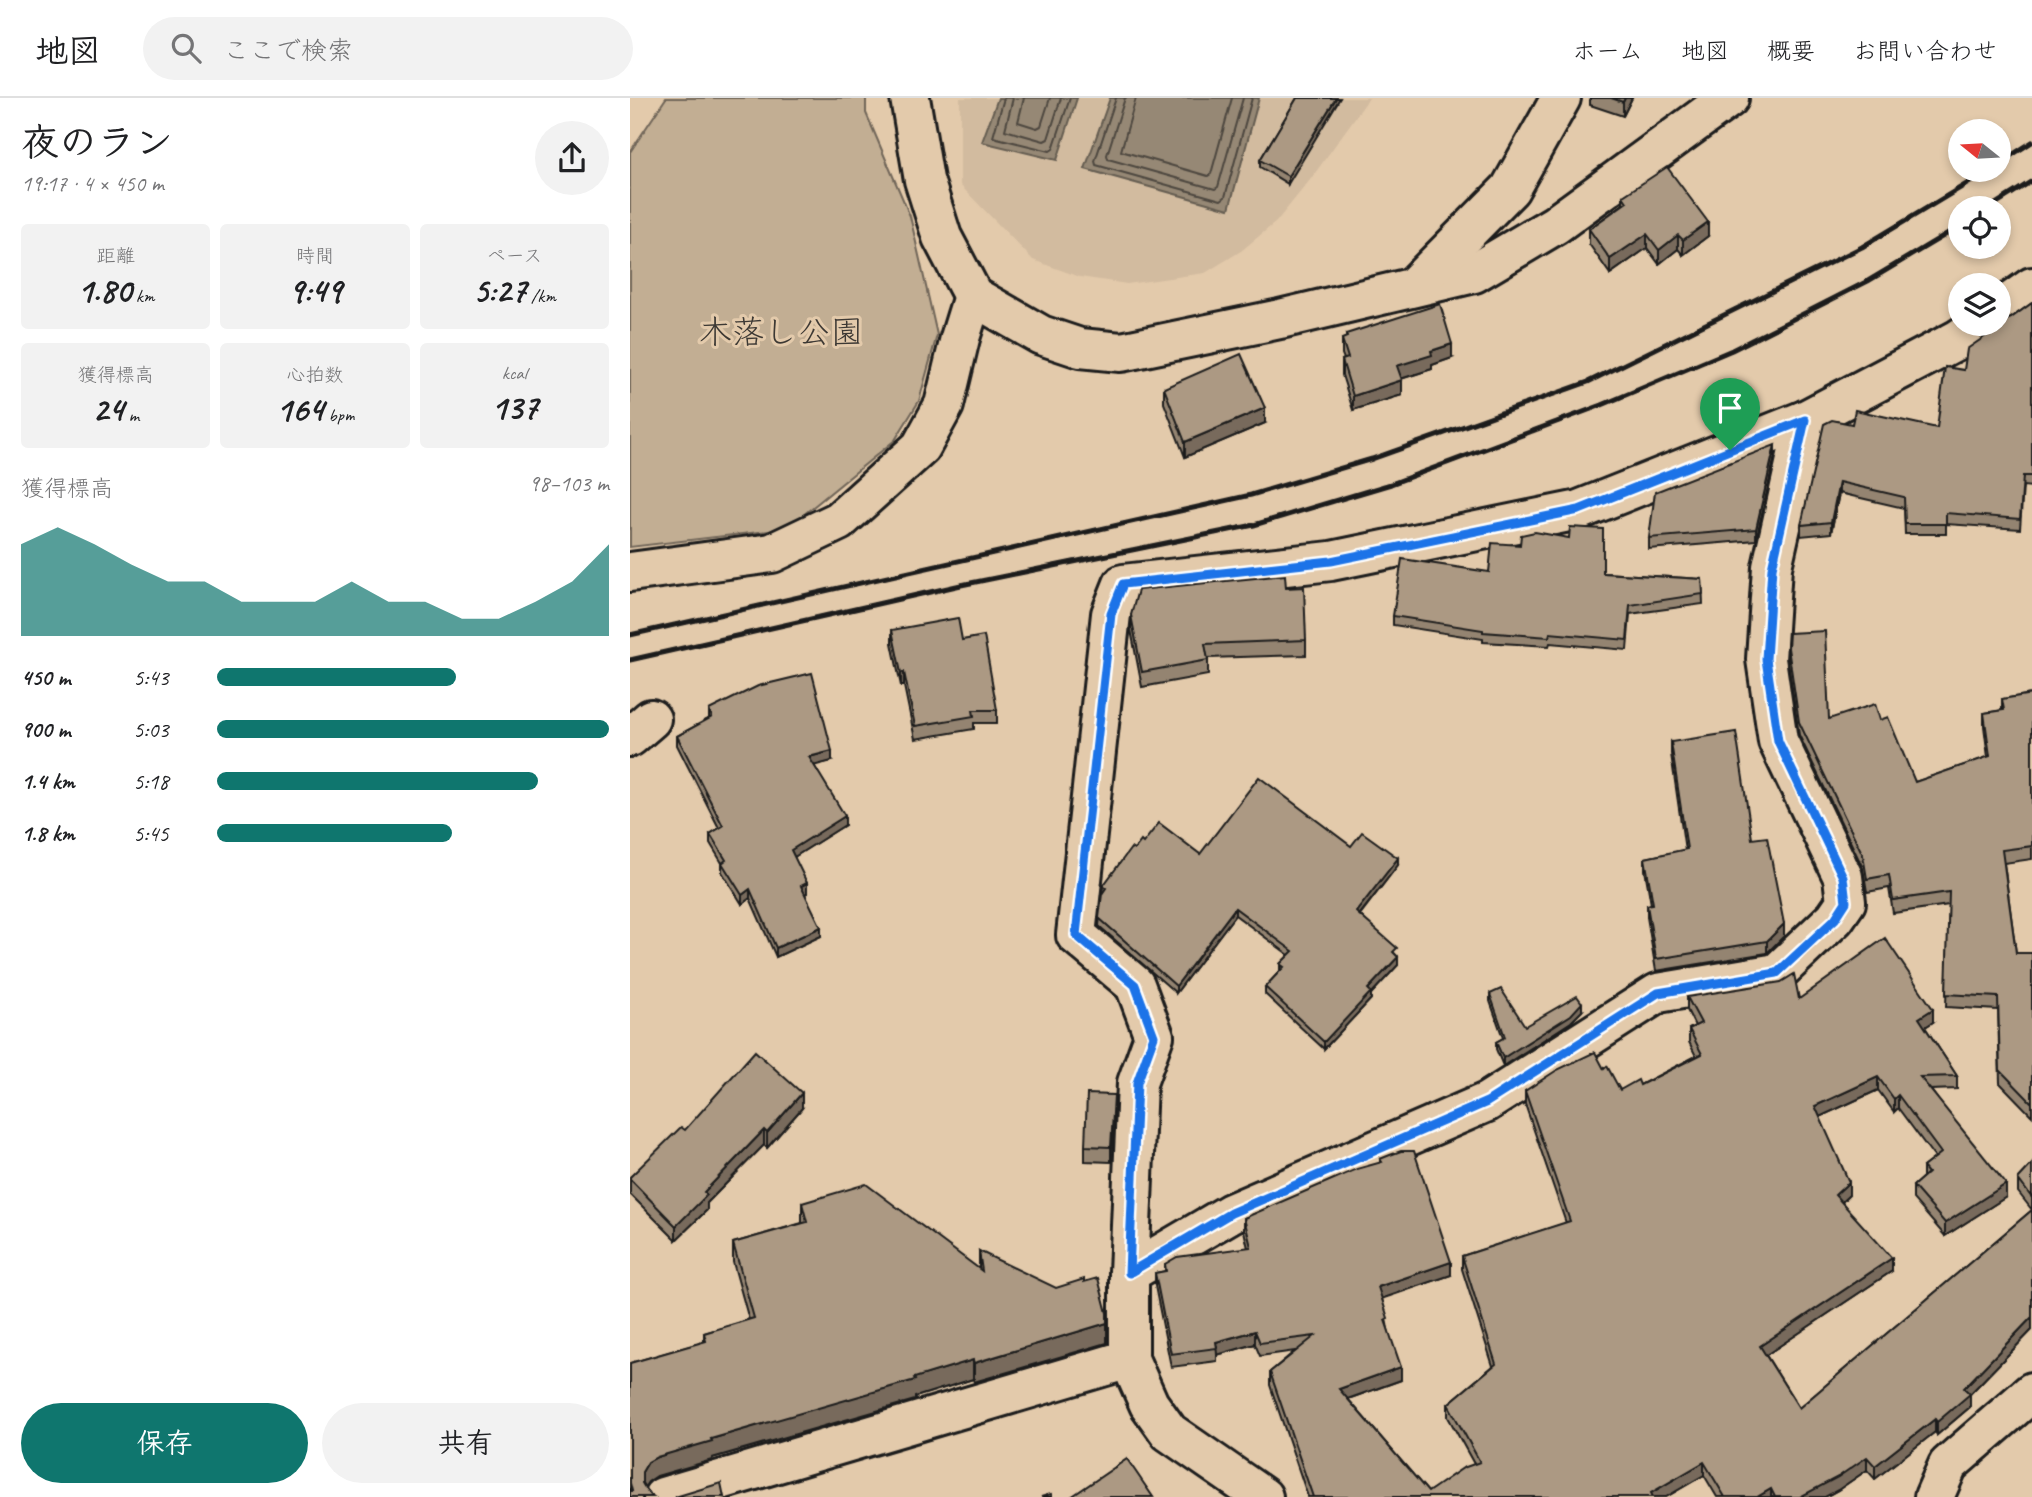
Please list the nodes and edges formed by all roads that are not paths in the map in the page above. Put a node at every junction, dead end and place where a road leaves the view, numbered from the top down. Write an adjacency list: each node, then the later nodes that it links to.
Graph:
1 (910, 98): 6 (street)
2 (1561, 98): 4 (street)
3 (1729, 98): 4 (street)
4 (1413, 287): 6 (street)
5 (2032, 287): 7 (street)
6 (973, 296): 10 (street)
7 (2011, 302)
8 (1964, 336): 9 (street)
9 (1805, 420): 11 (street); 11 (street)
10 (630, 572)
11 (1129, 1273): 12 (street)
12 (1129, 1359): 14 (street); 16 (street)
13 (2032, 1392): 17 (street)
14 (741, 1486): 15 (street)
15 (663, 1497)
16 (1263, 1497)
17 (1934, 1497)

